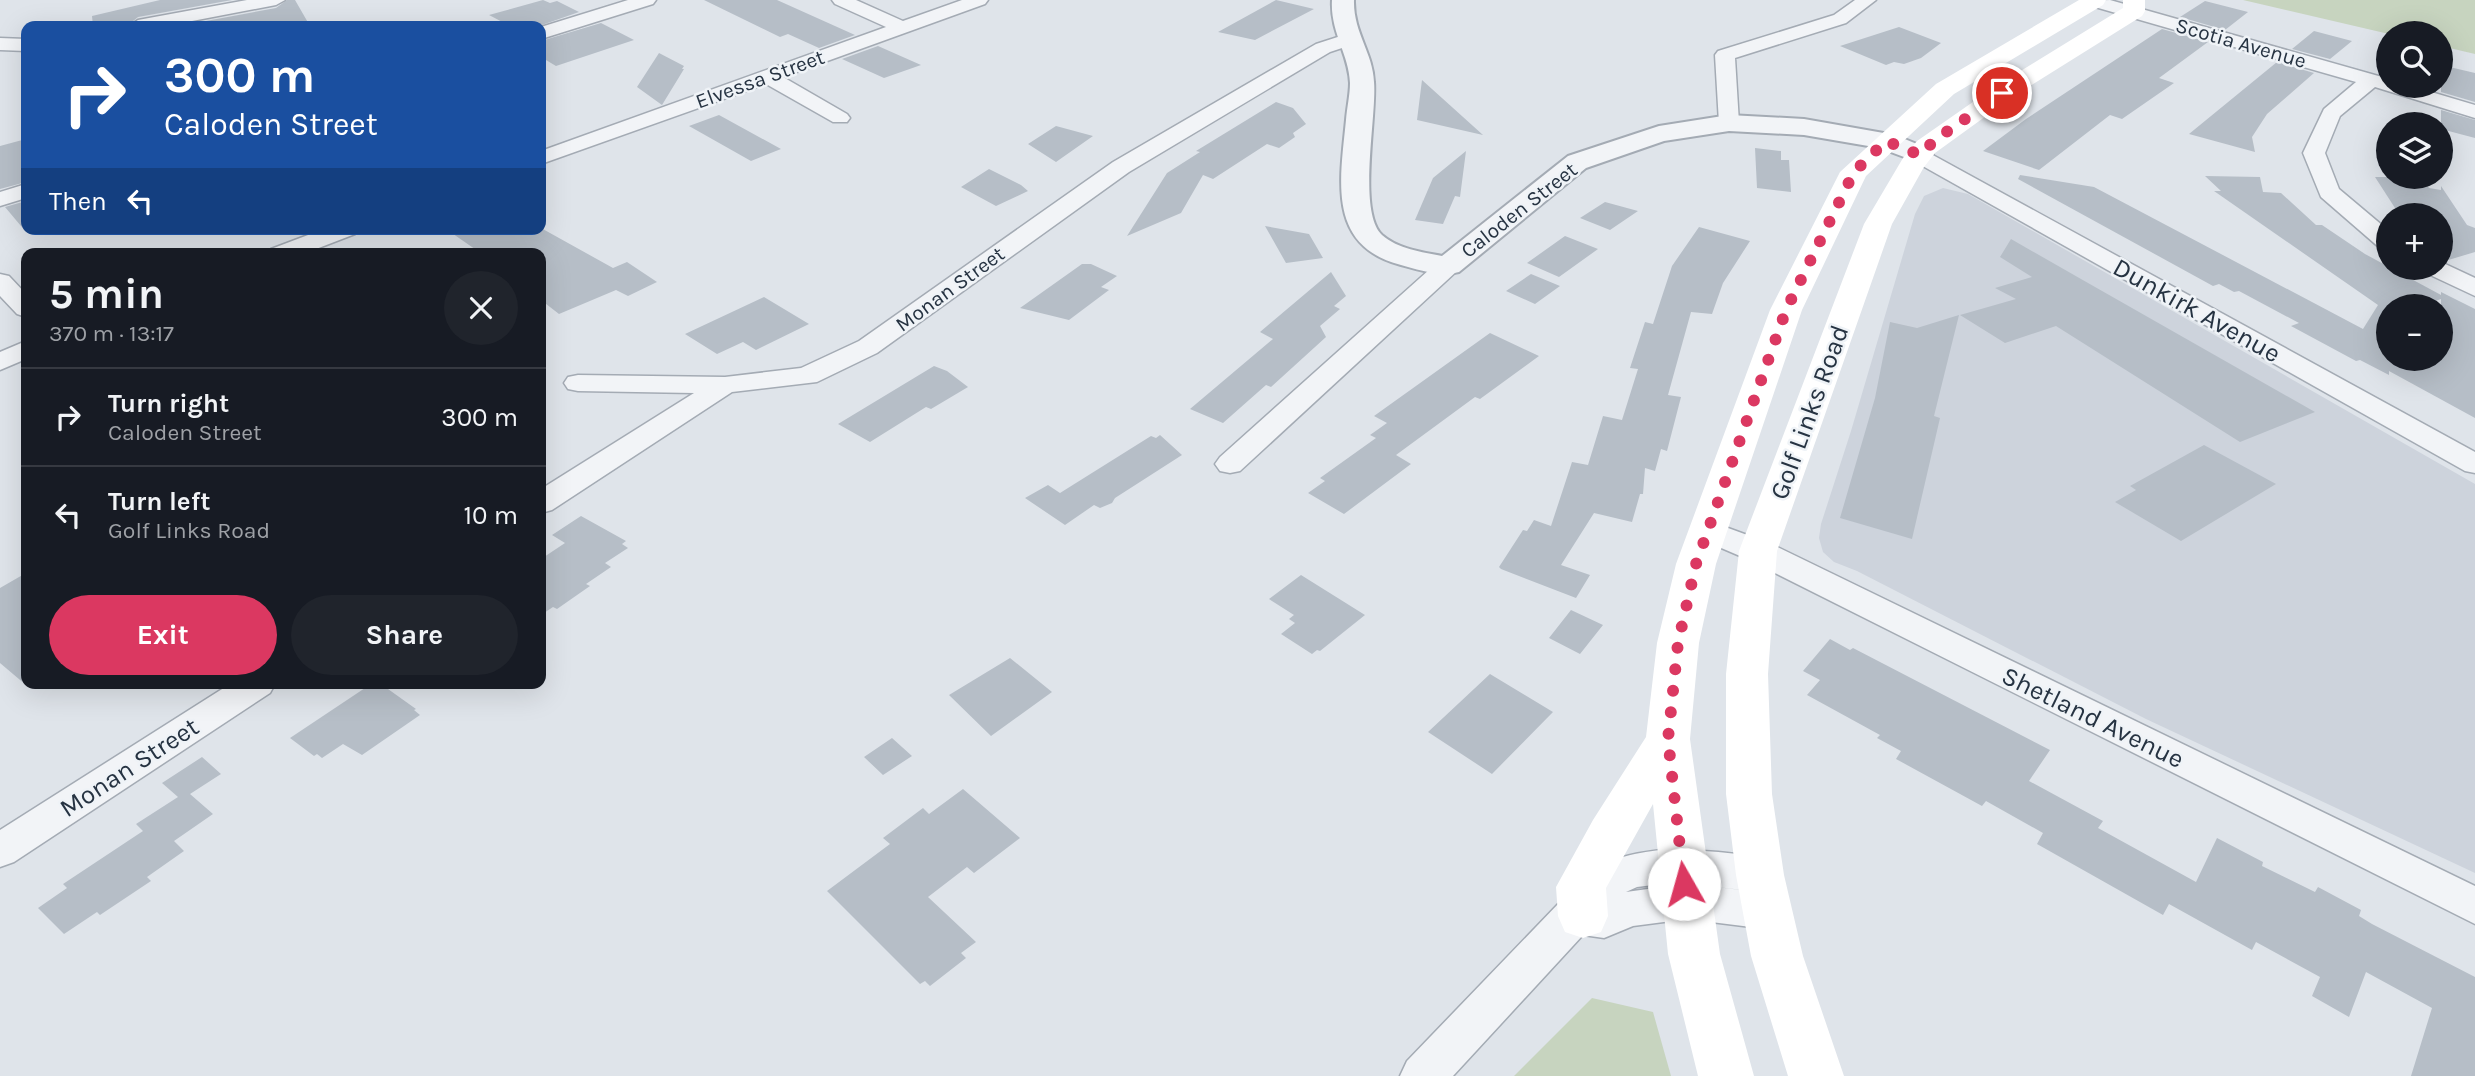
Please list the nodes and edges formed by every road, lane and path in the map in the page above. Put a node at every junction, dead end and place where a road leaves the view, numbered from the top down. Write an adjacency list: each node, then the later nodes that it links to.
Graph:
1 (276, 0): 9 (street)
2 (647, 0): 11 (street)
3 (841, 0): 10 (street)
4 (979, 0): 10 (street, Elvessa Street)
5 (1343, 0): 12 (street)
6 (1867, 0): 21 (street)
7 (2094, 1): 8 (street, Scotia Avenue); 22 (main road, Golf Links Road)
8 (2134, 6): 16 (street, Scotia Avenue); 23 (main road, Golf Links Road)
9 (165, 21)
10 (902, 27): 15 (street, Elvessa Street)
11 (546, 31)
12 (1347, 40): 30 (street); 38 (street, Monan Street)
13 (0, 44): 14 (street)
14 (21, 45)
15 (767, 76): 20 (street); 24 (street, Elvessa Street)
16 (2376, 81)
17 (2376, 88): 27 (street)
18 (2431, 98): 19 (street, Scotia Avenue)
19 (2475, 112)
20 (840, 118)
21 (1729, 123): 22 (street, Caloden Street); 30 (street, Caloden Street)
22 (1886, 141): 23 (street, Caloden Street); 42 (main road, Golf Links Road)
23 (1920, 155): 40 (street, Dunkirk Avenue); 43 (main road, Golf Links Road)
24 (546, 156)
25 (21, 193): 26 (street)
26 (0, 199)
27 (2376, 233)
28 (331, 235): 29 (street)
29 (296, 248)
30 (1448, 266): 39 (street, Caloden Street)
31 (2453, 277): 33 (street)
32 (0, 281): 34 (street)
33 (2475, 288)
34 (21, 304)
35 (21, 352): 36 (street)
36 (0, 362)
37 (578, 383): 38 (street)
38 (725, 385): 41 (street, Monan Street)
39 (1230, 464)
40 (2475, 464)
41 (546, 500)
42 (1709, 531): 43 (street, Shetland Avenue); 45 (main road, Golf Links Road)
43 (1758, 551): 48 (main road, Golf Links Road); 49 (street, Shetland Avenue)
44 (250, 689): 46 (street, Monan Street)
45 (1668, 739): 47 (main road, Golf Links Road); 50 (main road)
46 (0, 850)
47 (1684, 883): 48 (street); 50 (street); 52 (main road, Golf Links Road)
48 (1763, 893): 53 (main road, Golf Links Road)
49 (2475, 906)
50 (1583, 916): 51 (street)
51 (1423, 1076)
52 (1726, 1076)
53 (1816, 1076)

